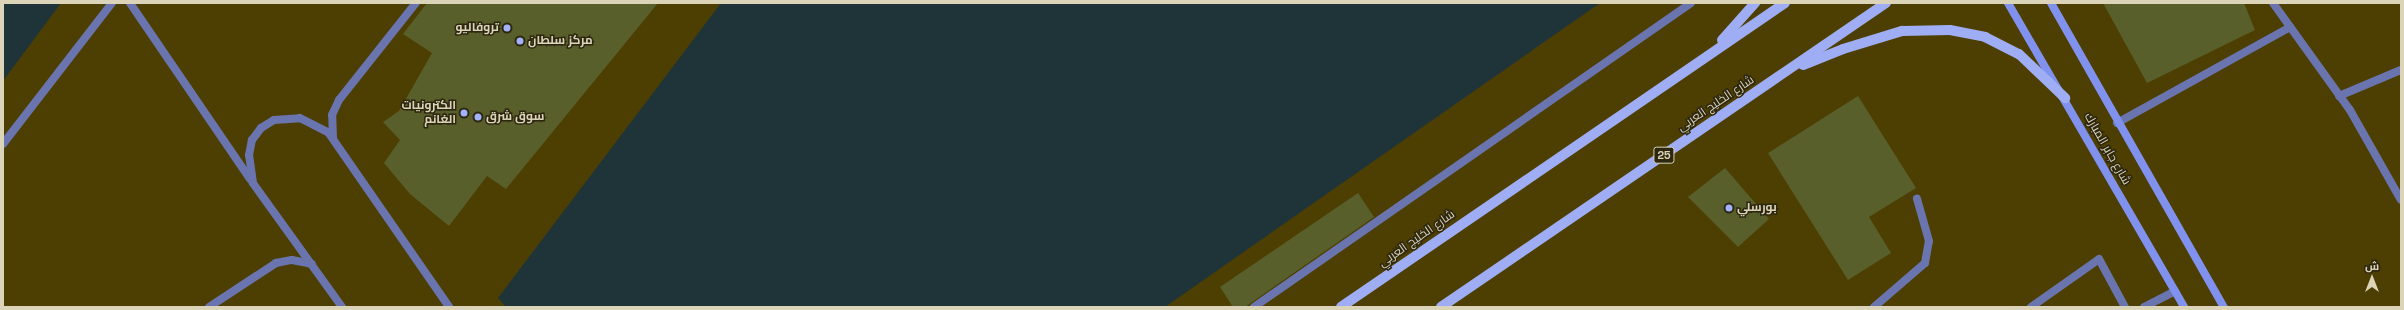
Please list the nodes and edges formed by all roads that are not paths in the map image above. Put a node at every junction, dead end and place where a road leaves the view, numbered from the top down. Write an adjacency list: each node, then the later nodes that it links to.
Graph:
1 (112, 3): 19 (street)
2 (130, 3): 20 (street)
3 (416, 3): 18 (street)
4 (1691, 3): 30 (street)
5 (1755, 3): 12 (main road)
6 (1785, 3): 12 (main road, شارع الخليج العربي)
7 (1886, 3): 14 (main road, شارع الخليج العربي / 25)
8 (2008, 3): 16 (main road, شارع جابر المبارك)
9 (2051, 3): 17 (main road, شارع جابر المبارك)
10 (2273, 3): 11 (street)
11 (2290, 27): 15 (street); 17 (street)
12 (1689, 68): 31 (main road, شارع الخليج العربي)
13 (2401, 70): 15 (street)
14 (1781, 75): 16 (main road); 32 (main road, شارع الخليج العربي / 25)
15 (2340, 96): 22 (street)
16 (2065, 98): 24 (main road, شارع جابر المبارك)
17 (2117, 123): 38 (main road, شارع جابر المبارك)
18 (333, 139): 20 (street); 25 (street)
19 (3, 144)
20 (253, 183): 23 (street)
21 (1917, 199): 33 (street)
22 (2401, 200)
23 (312, 264): 26 (street); 27 (street)
24 (2175, 291): 36 (street); 37 (main road, شارع جابر المبارك)
25 (442, 296): 28 (street); 29 (street)
26 (209, 307)
27 (342, 307)
28 (441, 307)
29 (449, 307)
30 (1254, 307)
31 (1341, 307)
32 (1441, 307)
33 (1874, 307)
34 (2031, 307): 35 (street)
35 (2125, 307)
36 (2144, 307)
37 (2184, 307)
38 (2224, 307)

